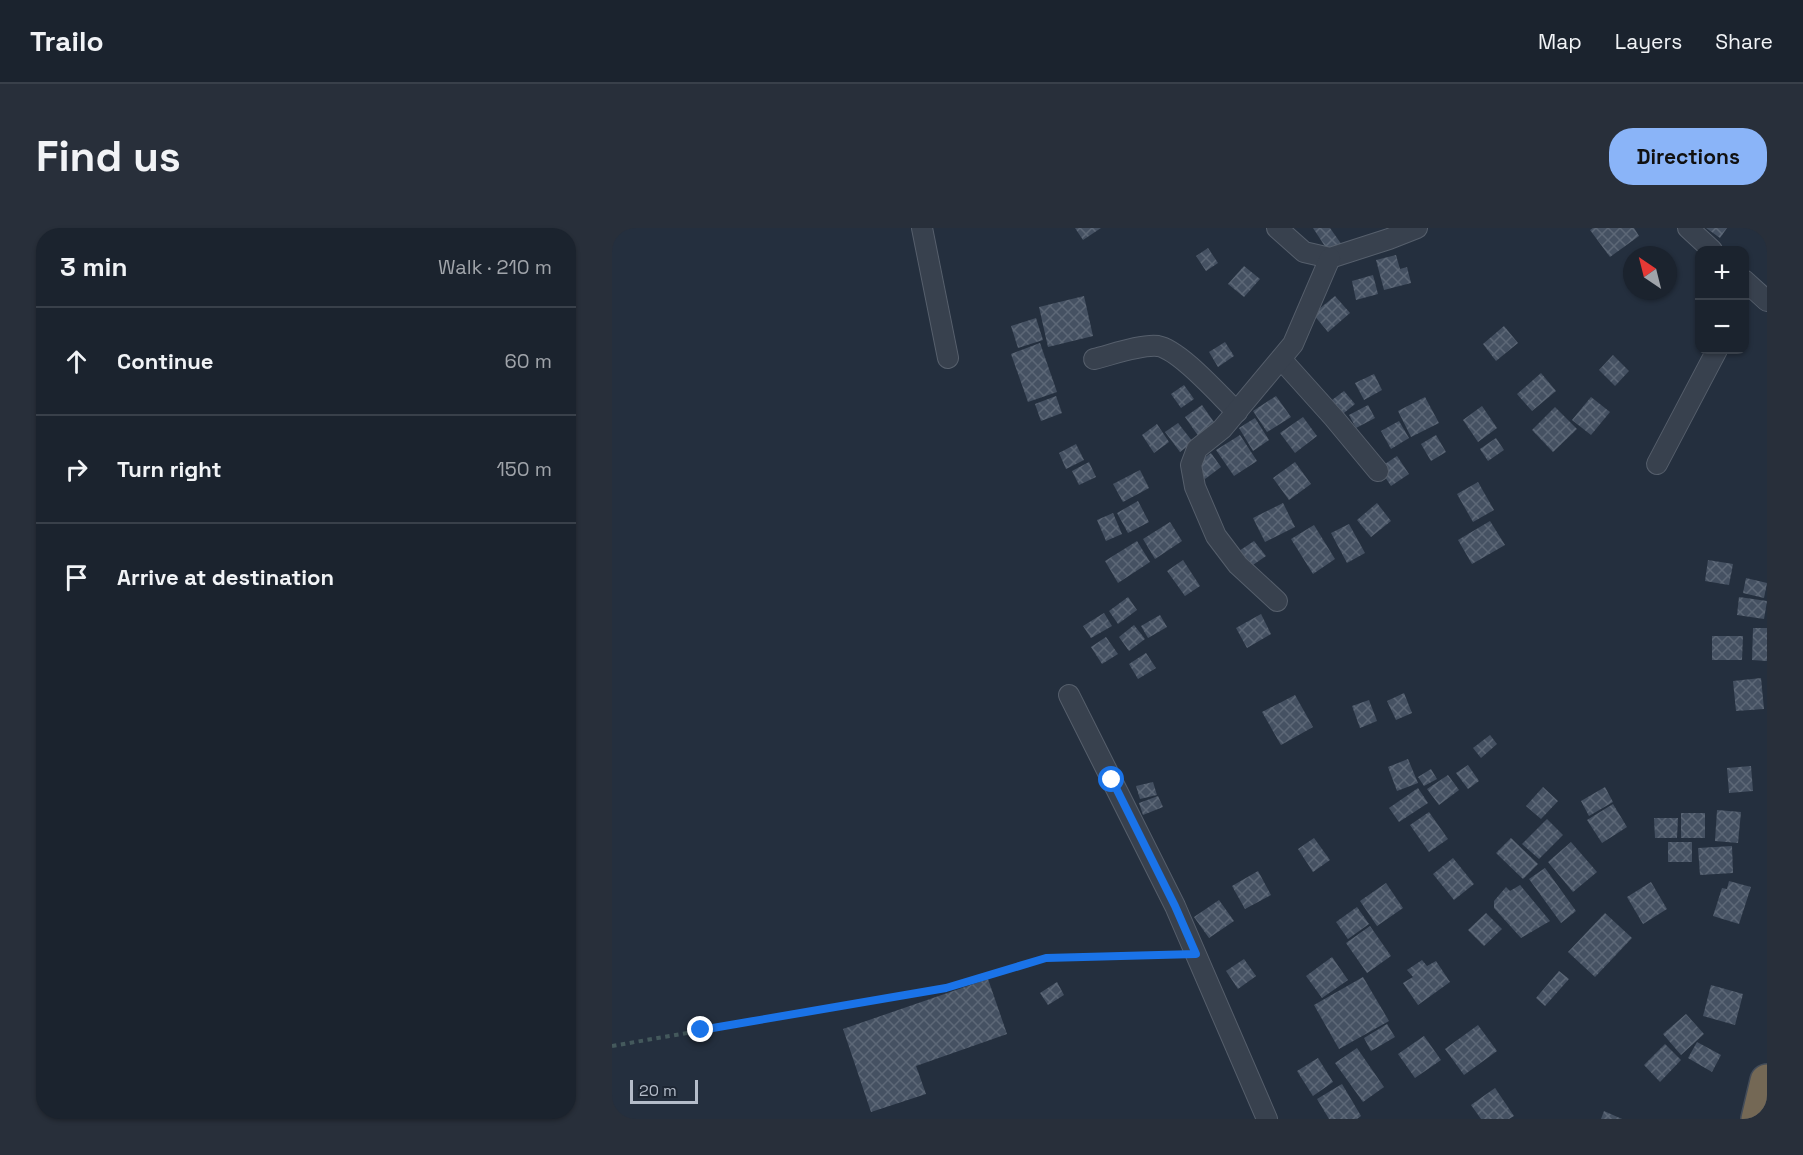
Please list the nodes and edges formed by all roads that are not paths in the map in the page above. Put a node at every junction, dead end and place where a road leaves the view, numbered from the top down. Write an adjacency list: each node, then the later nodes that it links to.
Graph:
1 (922, 228): 10 (street)
2 (1277, 228): 6 (street)
3 (1417, 228): 6 (street)
4 (1688, 228): 5 (street)
5 (1708, 246)
6 (1330, 258): 12 (street)
7 (1749, 289): 8 (street)
8 (1767, 301)
9 (1715, 354): 14 (street)
10 (948, 358)
11 (1094, 358): 13 (street)
12 (1281, 359): 13 (street); 15 (street)
13 (1237, 412): 16 (street)
14 (1657, 464)
15 (1378, 471)
16 (1277, 601)
17 (1069, 695): 19 (street)
18 (1767, 1081): 20 (highway)
19 (1267, 1119)
20 (1758, 1119)

